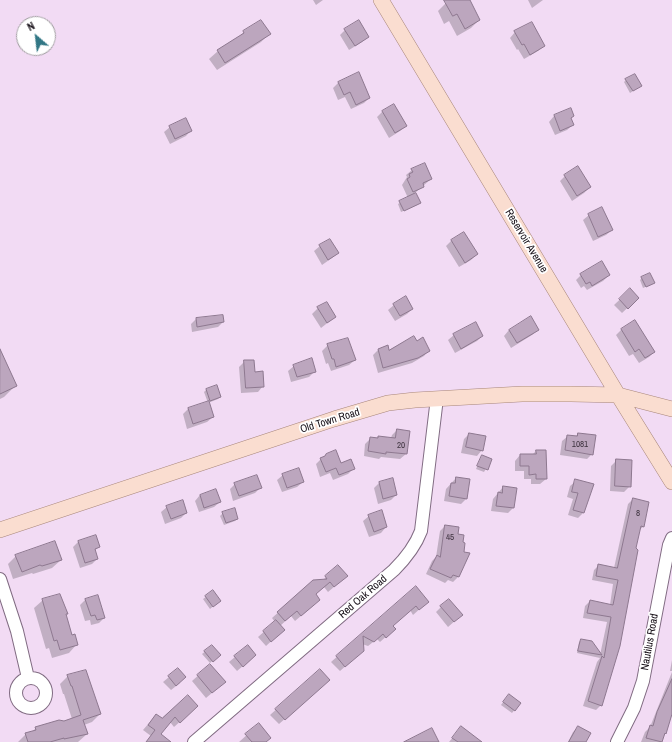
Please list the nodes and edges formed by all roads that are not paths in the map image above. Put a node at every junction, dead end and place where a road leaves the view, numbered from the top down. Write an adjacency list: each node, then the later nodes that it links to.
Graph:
1 (381, 0): 2 (main road, Reservoir Avenue)
2 (618, 396): 3 (main road, Old Town Road); 4 (main road, Old Town Road); 5 (main road, Reservoir Avenue)
3 (436, 398): 6 (main road, Old Town Road); 10 (street, Red Oak Road)
4 (672, 409)
5 (672, 482)
6 (0, 530)
7 (672, 538): 11 (street, Nautilus Road)
8 (0, 579): 9 (street)
9 (28, 678)
10 (194, 742)
11 (616, 742)

